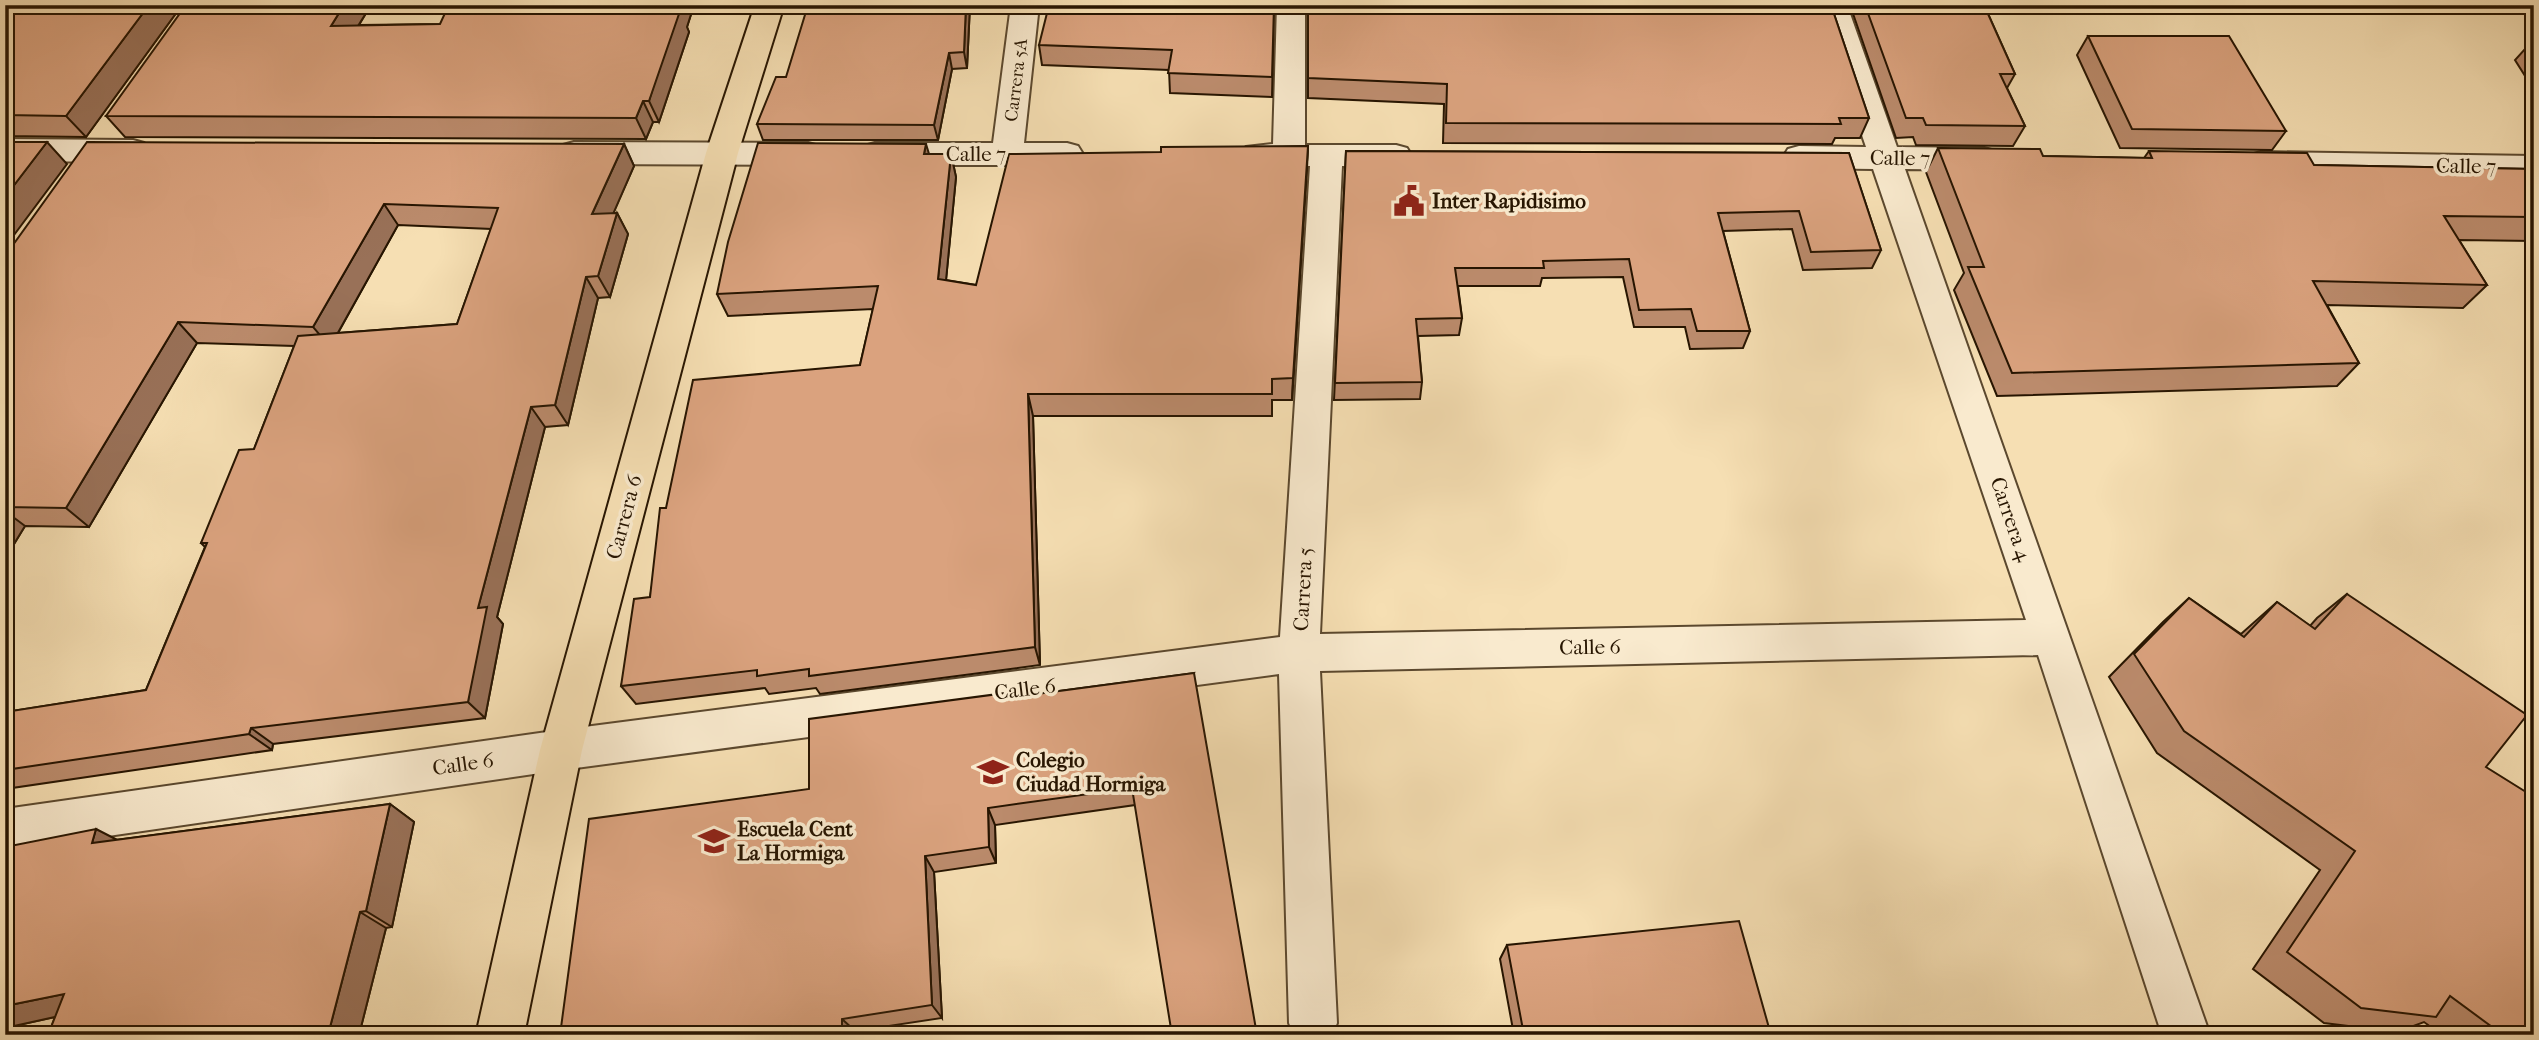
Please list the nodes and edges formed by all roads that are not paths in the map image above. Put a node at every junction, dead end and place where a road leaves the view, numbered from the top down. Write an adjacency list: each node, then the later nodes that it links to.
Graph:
1 (770, 5): 9 (main road, Carrera 6)
2 (1025, 5): 10 (street, Carrera 5A)
3 (1291, 5): 13 (street, Carrera 5)
4 (1832, 5): 16 (street, Carrera 4)
5 (105, 139): 6 (street); 7 (street); 20 (street)
6 (5, 150)
7 (167, 151)
8 (542, 153): 9 (street, Calle 7)
9 (722, 153): 10 (street, Calle 7); 23 (main road, Carrera 6)
10 (1007, 154): 11 (street, Calle 7)
11 (1101, 154)
12 (1222, 155): 13 (street)
13 (1308, 155): 14 (street); 22 (street, Carrera 5)
14 (1424, 156)
15 (1773, 157): 16 (street, Calle 7)
16 (1884, 158): 17 (street, Calle 7); 21 (street, Carrera 4)
17 (2008, 159)
18 (2230, 162): 19 (street, Calle 7)
19 (2534, 167)
20 (74, 182)
21 (2052, 637): 22 (street, Calle 6); 27 (street, Carrera 4)
22 (1299, 653): 23 (street, Calle 6); 25 (street, Carrera 5)
23 (561, 750): 24 (street, Calle 6); 26 (main road, Carrera 6)
24 (5, 830)
25 (1313, 1023)
26 (499, 1035)
27 (2186, 1035)

